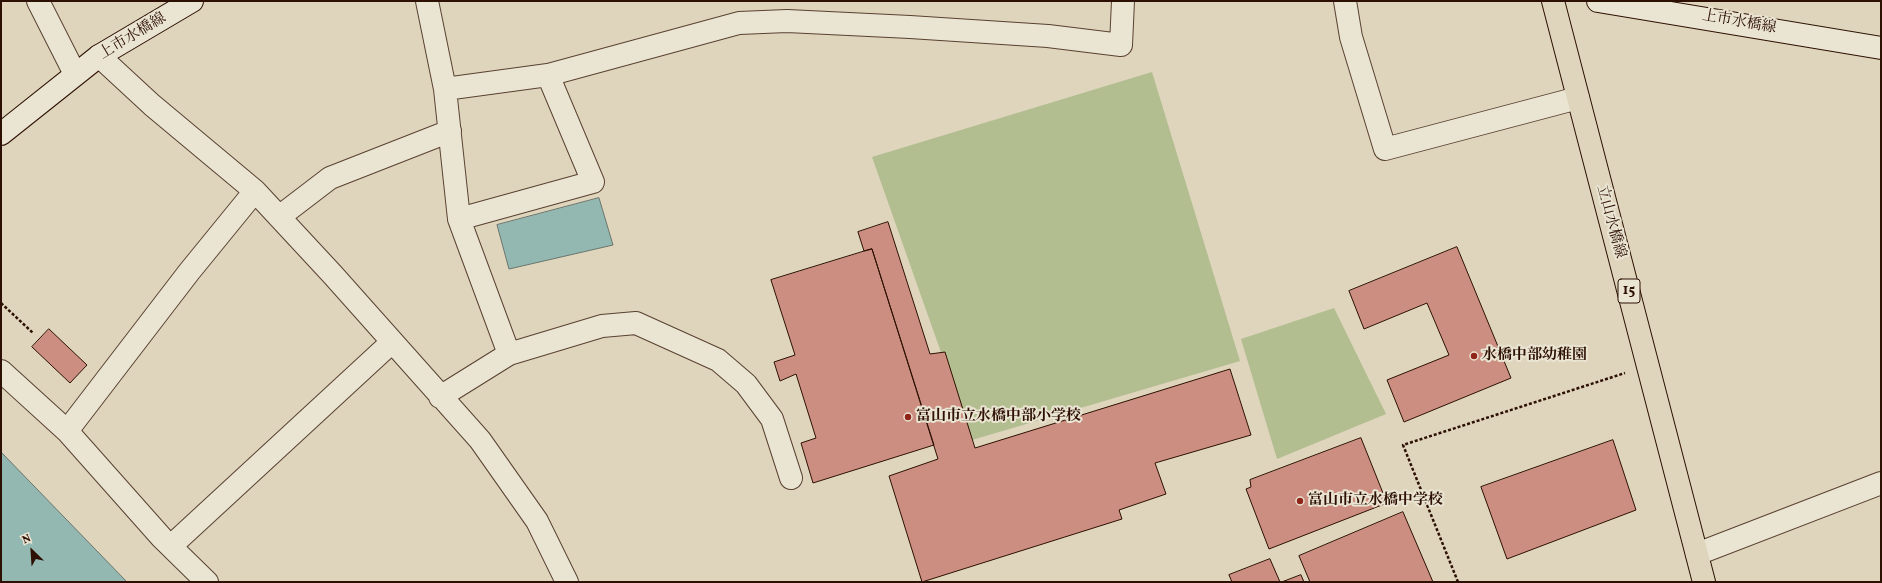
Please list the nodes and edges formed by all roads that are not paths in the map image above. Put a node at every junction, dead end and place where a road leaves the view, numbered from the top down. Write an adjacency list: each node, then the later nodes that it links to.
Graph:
1 (38, 1): 10 (street)
2 (192, 1): 9 (street, 上市水橋線)
3 (427, 1): 12 (street)
4 (1123, 1): 11 (street)
5 (1345, 1): 13 (street)
6 (1553, 1): 13 (main road, 立山水橋線 / 15)
7 (1598, 1): 8 (street, 上市水橋線)
8 (1881, 48)
9 (99, 56): 10 (street, 上市水橋線); 16 (street)
10 (75, 74): 15 (street, 上市水橋線)
11 (548, 75): 12 (street); 18 (street)
12 (446, 89): 14 (street)
13 (1578, 98): 27 (main road, 立山水橋線 / 15)
14 (450, 131): 17 (street); 18 (street)
15 (1, 134)
16 (255, 191): 17 (street); 23 (street)
17 (279, 217): 19 (street)
18 (459, 219): 20 (street)
19 (392, 342): 22 (street); 26 (street)
20 (509, 354): 22 (street); 24 (street)
21 (1, 371): 23 (street)
22 (440, 397): 29 (street)
23 (67, 431): 26 (street)
24 (791, 478)
25 (1881, 483): 27 (street)
26 (171, 546): 28 (street)
27 (1697, 554): 30 (main road, 立山水橋線 / 15)
28 (207, 582)
29 (567, 582)
30 (1704, 582)

